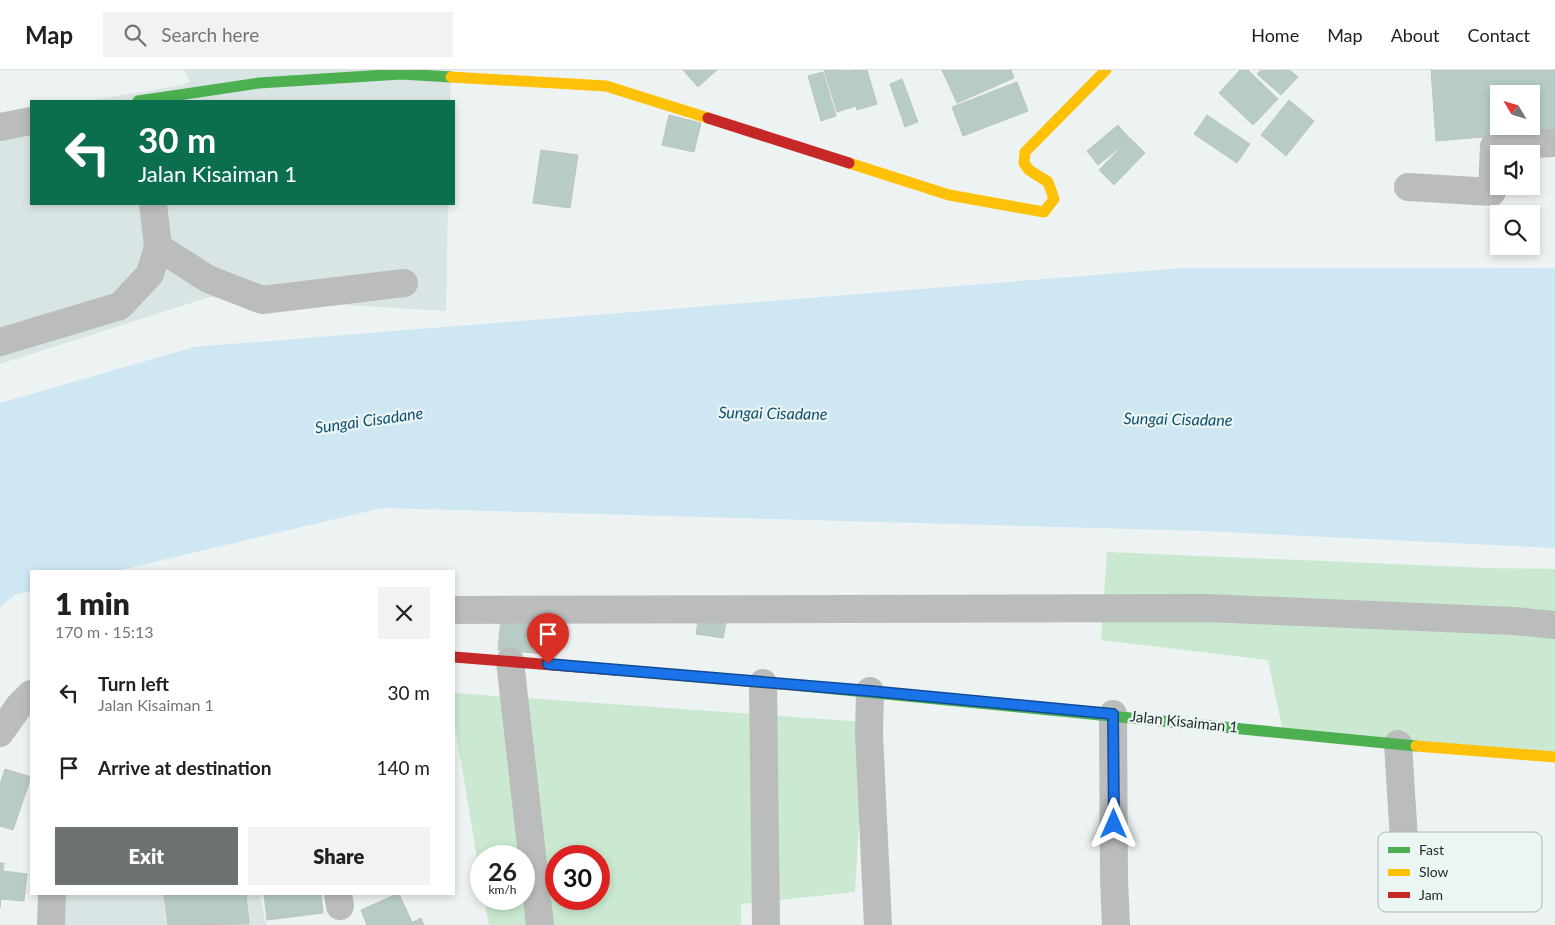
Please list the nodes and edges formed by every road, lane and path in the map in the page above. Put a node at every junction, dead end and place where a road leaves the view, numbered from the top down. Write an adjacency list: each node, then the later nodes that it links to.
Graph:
1 (1106, 70): 2 (street)
2 (603, 78): 3 (street)
3 (147, 100)
4 (30, 121): 5 (street)
5 (0, 127)
6 (1555, 143): 7 (street)
7 (1408, 187)
8 (153, 205): 9 (street)
9 (158, 247): 10 (street); 11 (street)
10 (404, 283)
11 (0, 342)
12 (455, 610): 13 (street)
13 (1555, 625)
14 (455, 657): 15 (street, Jalan Kisaiman 1)
15 (510, 661): 16 (street, Jalan Kisaiman 1); 26 (street)
16 (763, 683): 17 (street, Jalan Kisaiman 1); 27 (street)
17 (870, 691): 19 (street, Jalan Kisaiman 1); 28 (street)
18 (30, 695): 20 (street)
19 (1113, 714): 21 (street, Jalan Kisaiman 1); 29 (street)
20 (0, 733)
21 (1398, 744): 22 (street, Jalan Kisaiman 1); 23 (street)
22 (1555, 757)
23 (1404, 832)
24 (52, 895): 25 (street)
25 (51, 925)
26 (540, 925)
27 (766, 925)
28 (878, 925)
29 (1116, 925)

